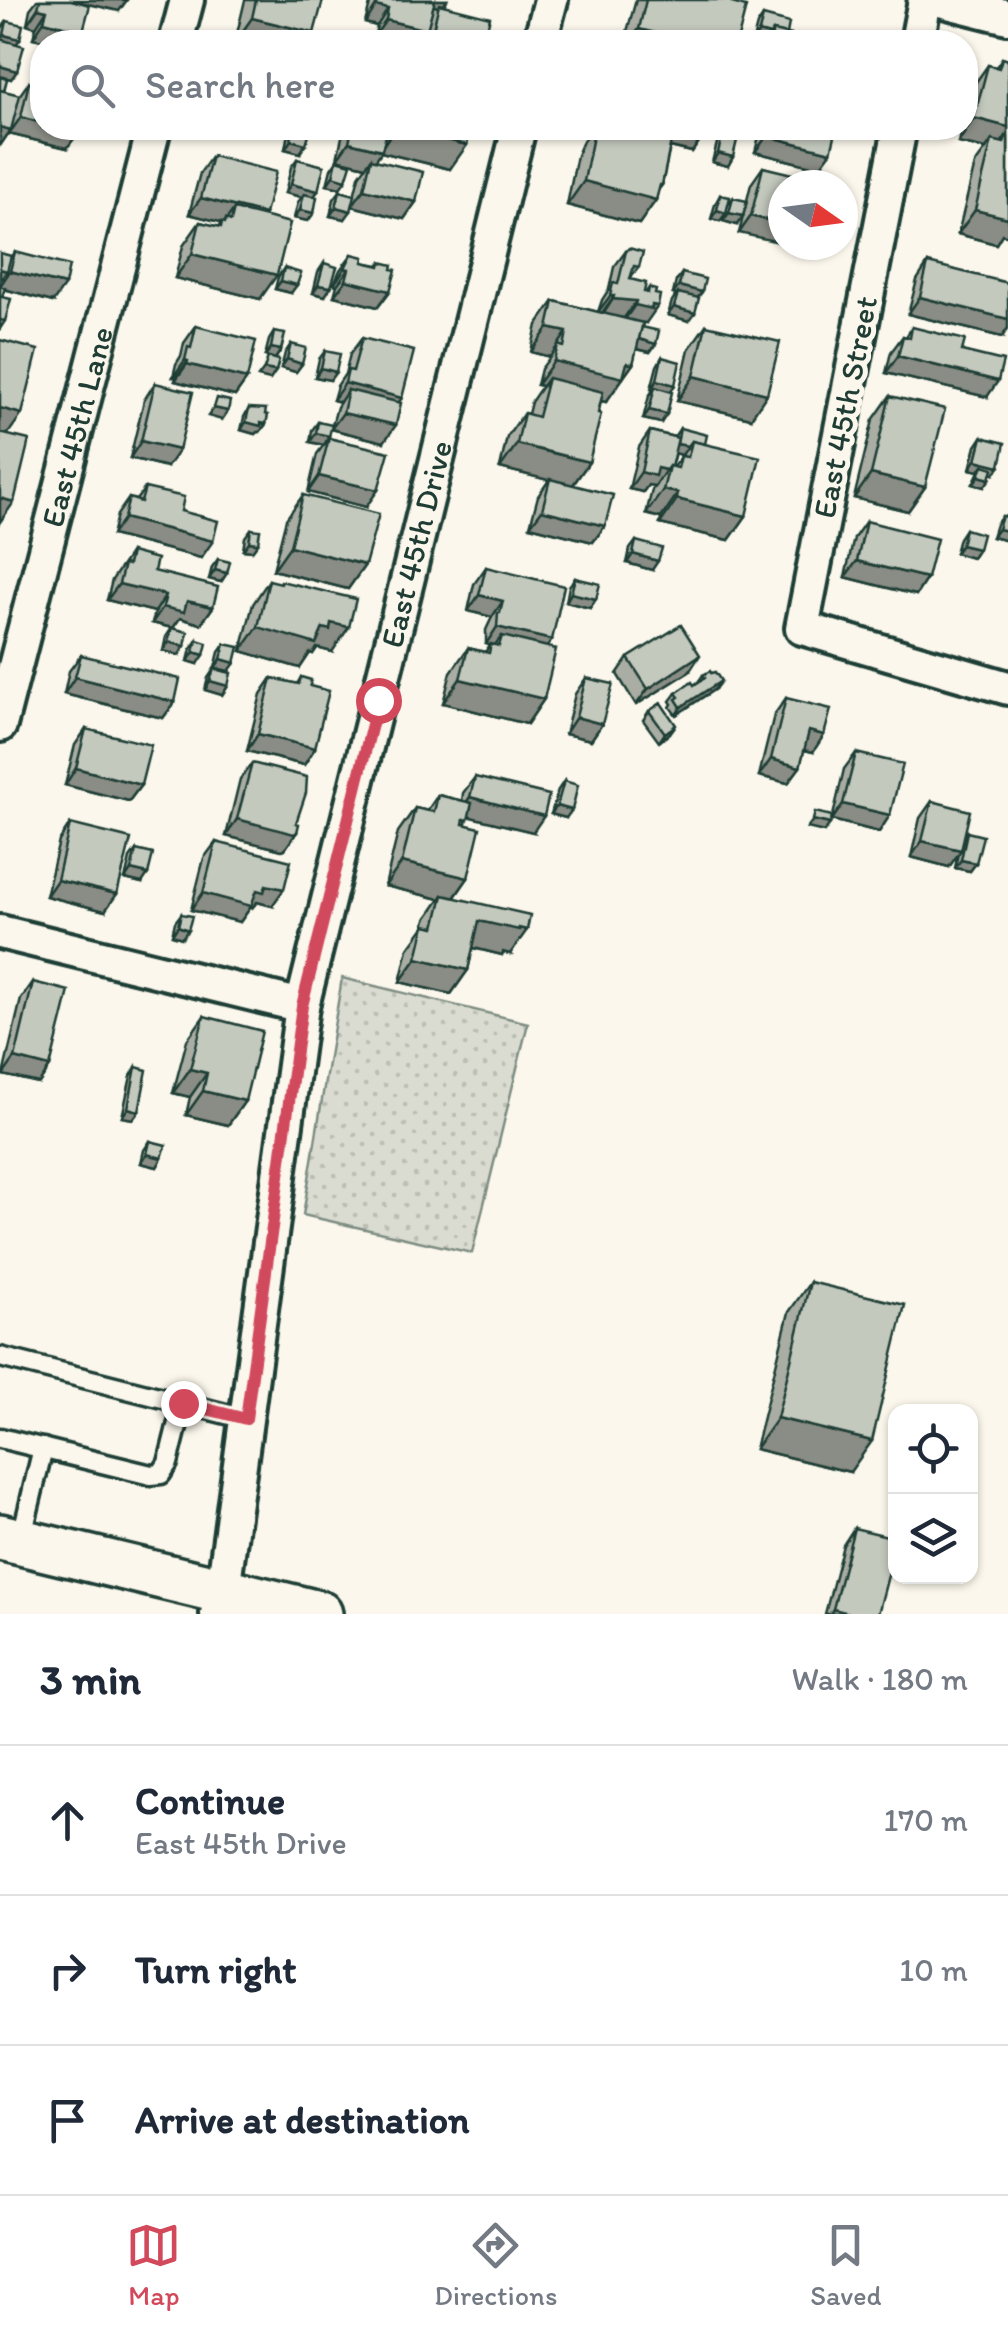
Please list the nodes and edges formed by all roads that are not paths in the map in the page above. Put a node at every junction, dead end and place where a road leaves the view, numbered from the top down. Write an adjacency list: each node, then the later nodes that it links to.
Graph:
1 (187, 0): 6 (street)
2 (551, 0): 7 (street)
3 (925, 0): 8 (street)
4 (940, 0): 5 (street)
5 (1008, 17)
6 (179, 30)
7 (543, 30)
8 (919, 30)
9 (151, 140): 13 (street, East 45th Lane)
10 (516, 140): 15 (street, East 45th Drive)
11 (898, 140): 12 (street, East 45th Street)
12 (1008, 688)
13 (0, 725)
14 (0, 932): 15 (street)
15 (302, 1006): 18 (street, East 45th Drive)
16 (0, 1357): 17 (lane)
17 (183, 1403): 18 (lane); 20 (lane)
18 (246, 1419): 22 (street, East 45th Drive)
19 (0, 1438): 20 (lane)
20 (43, 1448): 21 (lane)
21 (10, 1540): 22 (street)
22 (220, 1602): 23 (street)
23 (318, 1614)

